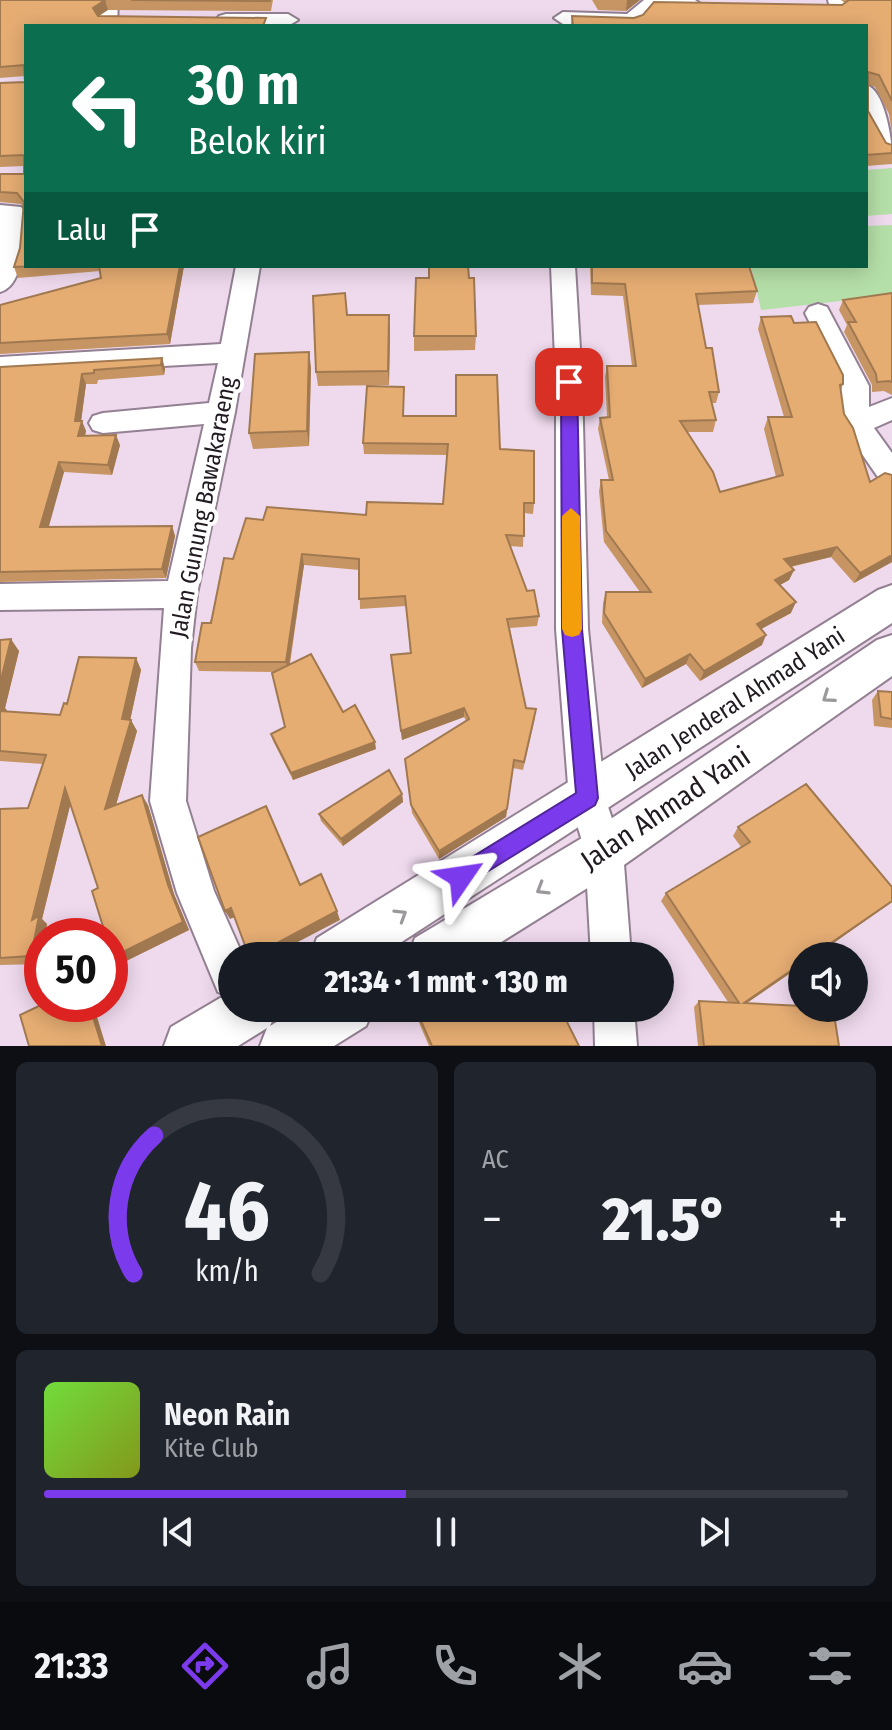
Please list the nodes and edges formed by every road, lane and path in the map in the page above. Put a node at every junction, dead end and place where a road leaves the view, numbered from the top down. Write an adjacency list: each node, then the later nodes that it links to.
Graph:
1 (292, 0): 5 (street)
2 (715, 5): 3 (street)
3 (563, 15)
4 (213, 20): 5 (street)
5 (288, 23)
6 (868, 96): 7 (street)
7 (877, 117): 8 (street)
8 (892, 148)
9 (0, 212): 12 (street)
10 (248, 268): 14 (street, Jalan Gunung Bawakaraeng)
11 (563, 268): 25 (street)
12 (0, 284)
13 (818, 313): 19 (street)
14 (233, 353): 15 (street); 17 (street, Jalan Gunung Bawakaraeng)
15 (0, 366)
16 (892, 408): 19 (street)
17 (221, 412): 18 (street); 21 (street, Jalan Gunung Bawakaraeng)
18 (103, 423)
19 (856, 425): 20 (street)
20 (892, 475)
21 (181, 594): 22 (street); 27 (street, Jalan Gunung Bawakaraeng)
22 (0, 597)
23 (892, 602): 25 (main road, Jalan Jenderal Ahmad Yani)
24 (892, 653): 26 (main road, Jalan Ahmad Yani, one-way to 26)
25 (587, 798): 26 (street); 28 (main road, Jalan Jenderal Ahmad Yani, one-way to 25)
26 (604, 851): 29 (main road, Jalan Ahmad Yani, one-way to 29); 30 (street)
27 (218, 942)
28 (357, 942)
29 (456, 942)
30 (610, 942)
31 (219, 1022): 34 (main road)
32 (325, 1022): 35 (main road)
33 (615, 1022): 36 (street)
34 (190, 1046)
35 (286, 1046)
36 (616, 1046)

